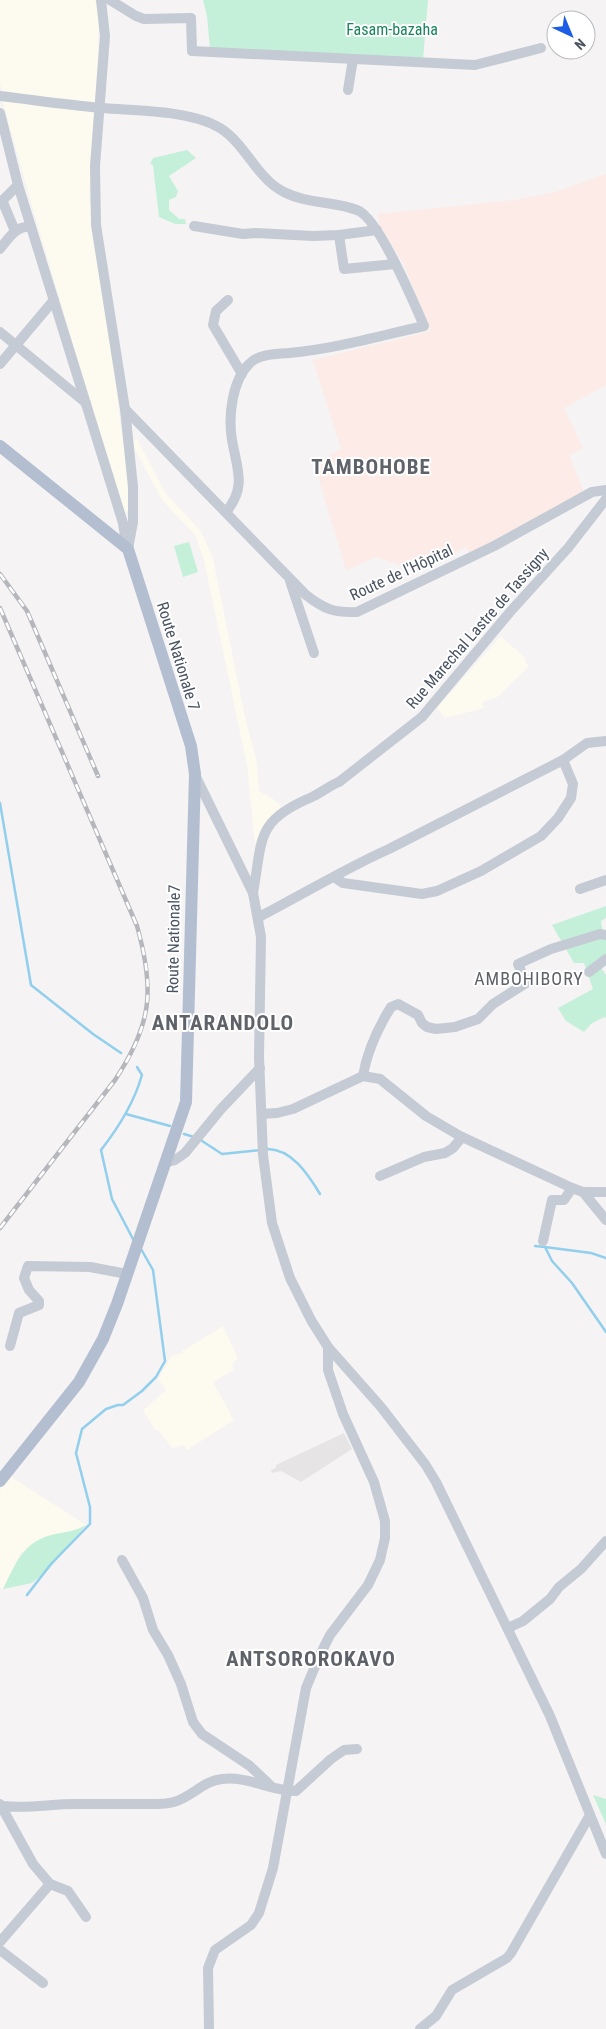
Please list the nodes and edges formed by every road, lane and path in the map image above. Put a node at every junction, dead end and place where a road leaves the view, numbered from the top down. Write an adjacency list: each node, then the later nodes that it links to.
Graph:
1 (101, 0): 7 (street)
2 (110, 0): 4 (street)
3 (541, 48): 4 (street)
4 (354, 59): 5 (street)
5 (348, 90)
6 (0, 96): 7 (street)
7 (100, 108): 13 (street); 25 (street)
8 (0, 113): 9 (street)
9 (18, 185): 10 (street); 12 (street)
10 (1, 201): 14 (street)
11 (194, 226): 15 (street)
12 (31, 227): 14 (street); 18 (street)
13 (377, 230): 15 (street); 17 (street)
14 (15, 231): 16 (street)
15 (339, 235): 17 (street)
16 (0, 249)
17 (395, 264): 23 (street)
18 (54, 300): 21 (street); 24 (street)
19 (228, 300): 23 (street)
20 (0, 332): 21 (street)
21 (16, 345): 22 (street); 24 (street)
22 (0, 364)
23 (242, 374): 29 (street)
24 (86, 404): 30 (street)
25 (125, 409): 29 (street, Route de l'Hôpital); 30 (street)
26 (0, 446): 30 (main road)
27 (606, 490): 31 (street, Route de l'Hôpital)
28 (606, 499): 39 (street, Rue Marechal Lastre de Tassigny)
29 (226, 512): 31 (street, Route de l'Hôpital)
30 (128, 549): 35 (main road, Route Nationale 7)
31 (289, 579): 32 (street)
32 (314, 653)
33 (606, 741): 34 (street)
34 (563, 760): 36 (street); 36 (street)
35 (195, 774): 39 (street); 48 (main road, Route Nationale7)
36 (334, 877): 40 (street)
37 (606, 880): 38 (street)
38 (580, 889)
39 (253, 893): 40 (street)
40 (259, 917): 44 (street)
41 (606, 935): 45 (street)
42 (606, 959): 43 (street)
43 (588, 972)
44 (260, 1068): 46 (street); 48 (street)
45 (364, 1076): 46 (street); 47 (street)
46 (262, 1114): 57 (street)
47 (459, 1135): 49 (street); 50 (street)
48 (166, 1162): 55 (main road)
49 (380, 1176)
50 (572, 1188): 51 (street); 54 (street)
51 (583, 1192): 52 (street); 53 (street)
52 (606, 1192)
53 (606, 1220)
54 (543, 1241)
55 (127, 1274): 56 (street); 58 (main road)
56 (10, 1346)
57 (328, 1347): 61 (street); 64 (street)
58 (0, 1481)
59 (606, 1541): 61 (street)
60 (122, 1560): 63 (street)
61 (508, 1628): 66 (street)
62 (357, 1749): 64 (street)
63 (270, 1785): 64 (street); 65 (street)
64 (286, 1791): 73 (street)
65 (1, 1807): 68 (street)
66 (590, 1815): 67 (street); 74 (street)
67 (606, 1854)
68 (50, 1884): 69 (street); 70 (street)
69 (86, 1917)
70 (0, 1942)
71 (0, 1950): 72 (street)
72 (44, 1983)
73 (209, 2029)
74 (420, 2029)

